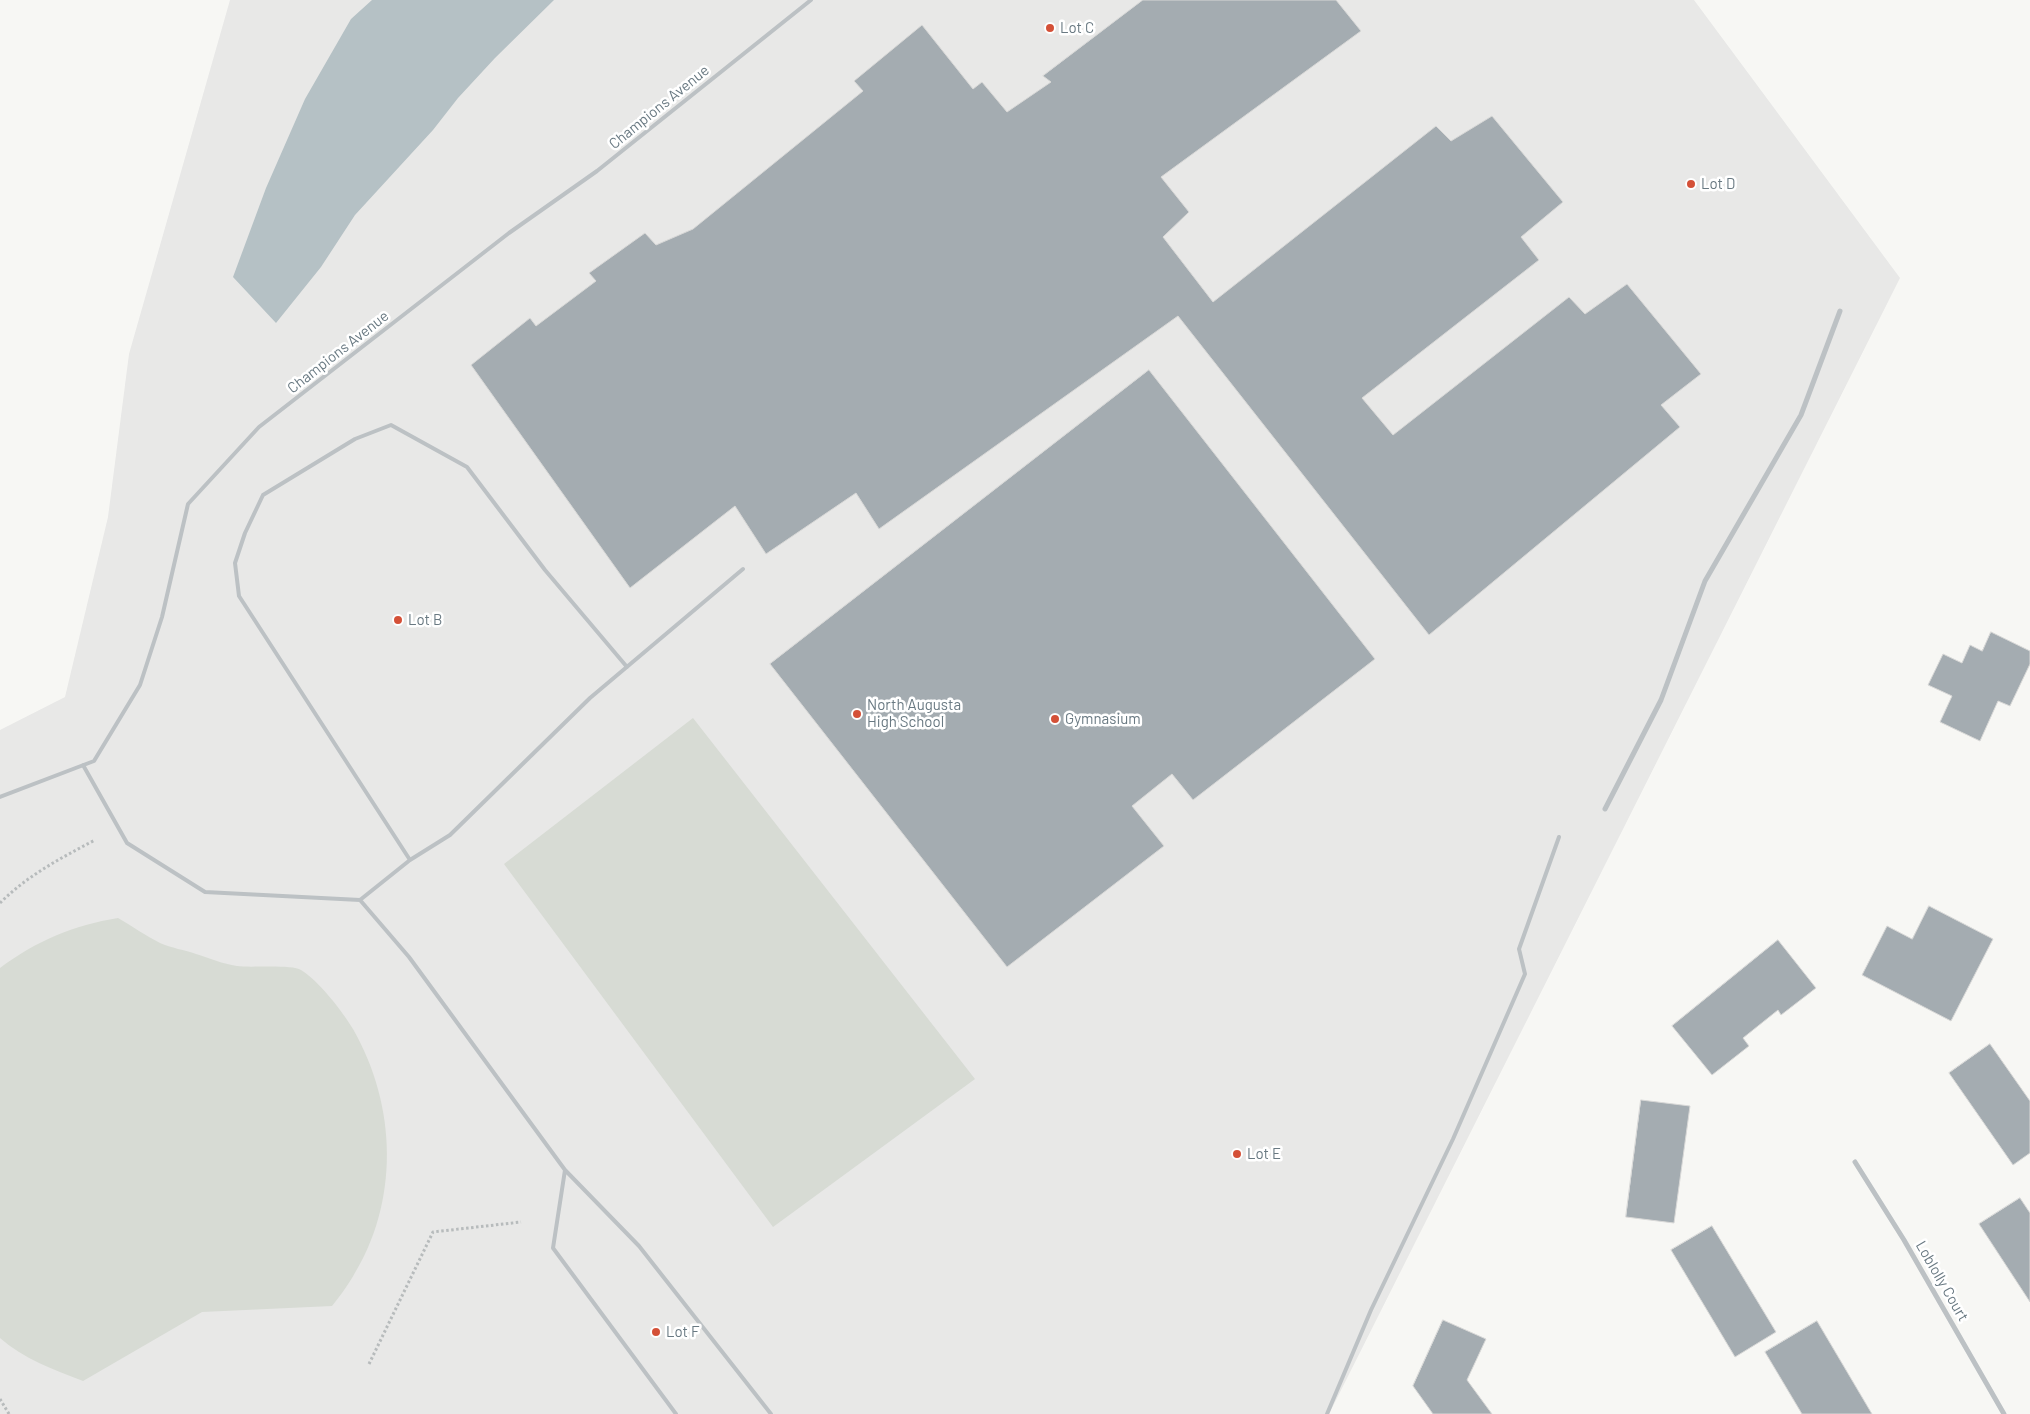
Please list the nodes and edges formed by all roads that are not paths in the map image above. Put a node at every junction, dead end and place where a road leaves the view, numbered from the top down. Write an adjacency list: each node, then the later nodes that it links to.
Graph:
1 (811, 0): 5 (lane, Champions Avenue)
2 (1840, 311): 7 (street)
3 (742, 569): 4 (lane)
4 (627, 667): 9 (lane); 9 (lane)
5 (83, 765): 6 (lane, Champions Avenue); 10 (lane)
6 (0, 797)
7 (1605, 809)
8 (1559, 838): 15 (lane)
9 (410, 860): 10 (lane)
10 (360, 900): 12 (lane)
11 (1855, 1162): 16 (street, Loblolly Court)
12 (565, 1170): 13 (lane); 14 (lane)
13 (676, 1414)
14 (771, 1414)
15 (1327, 1414)
16 (2004, 1414)

